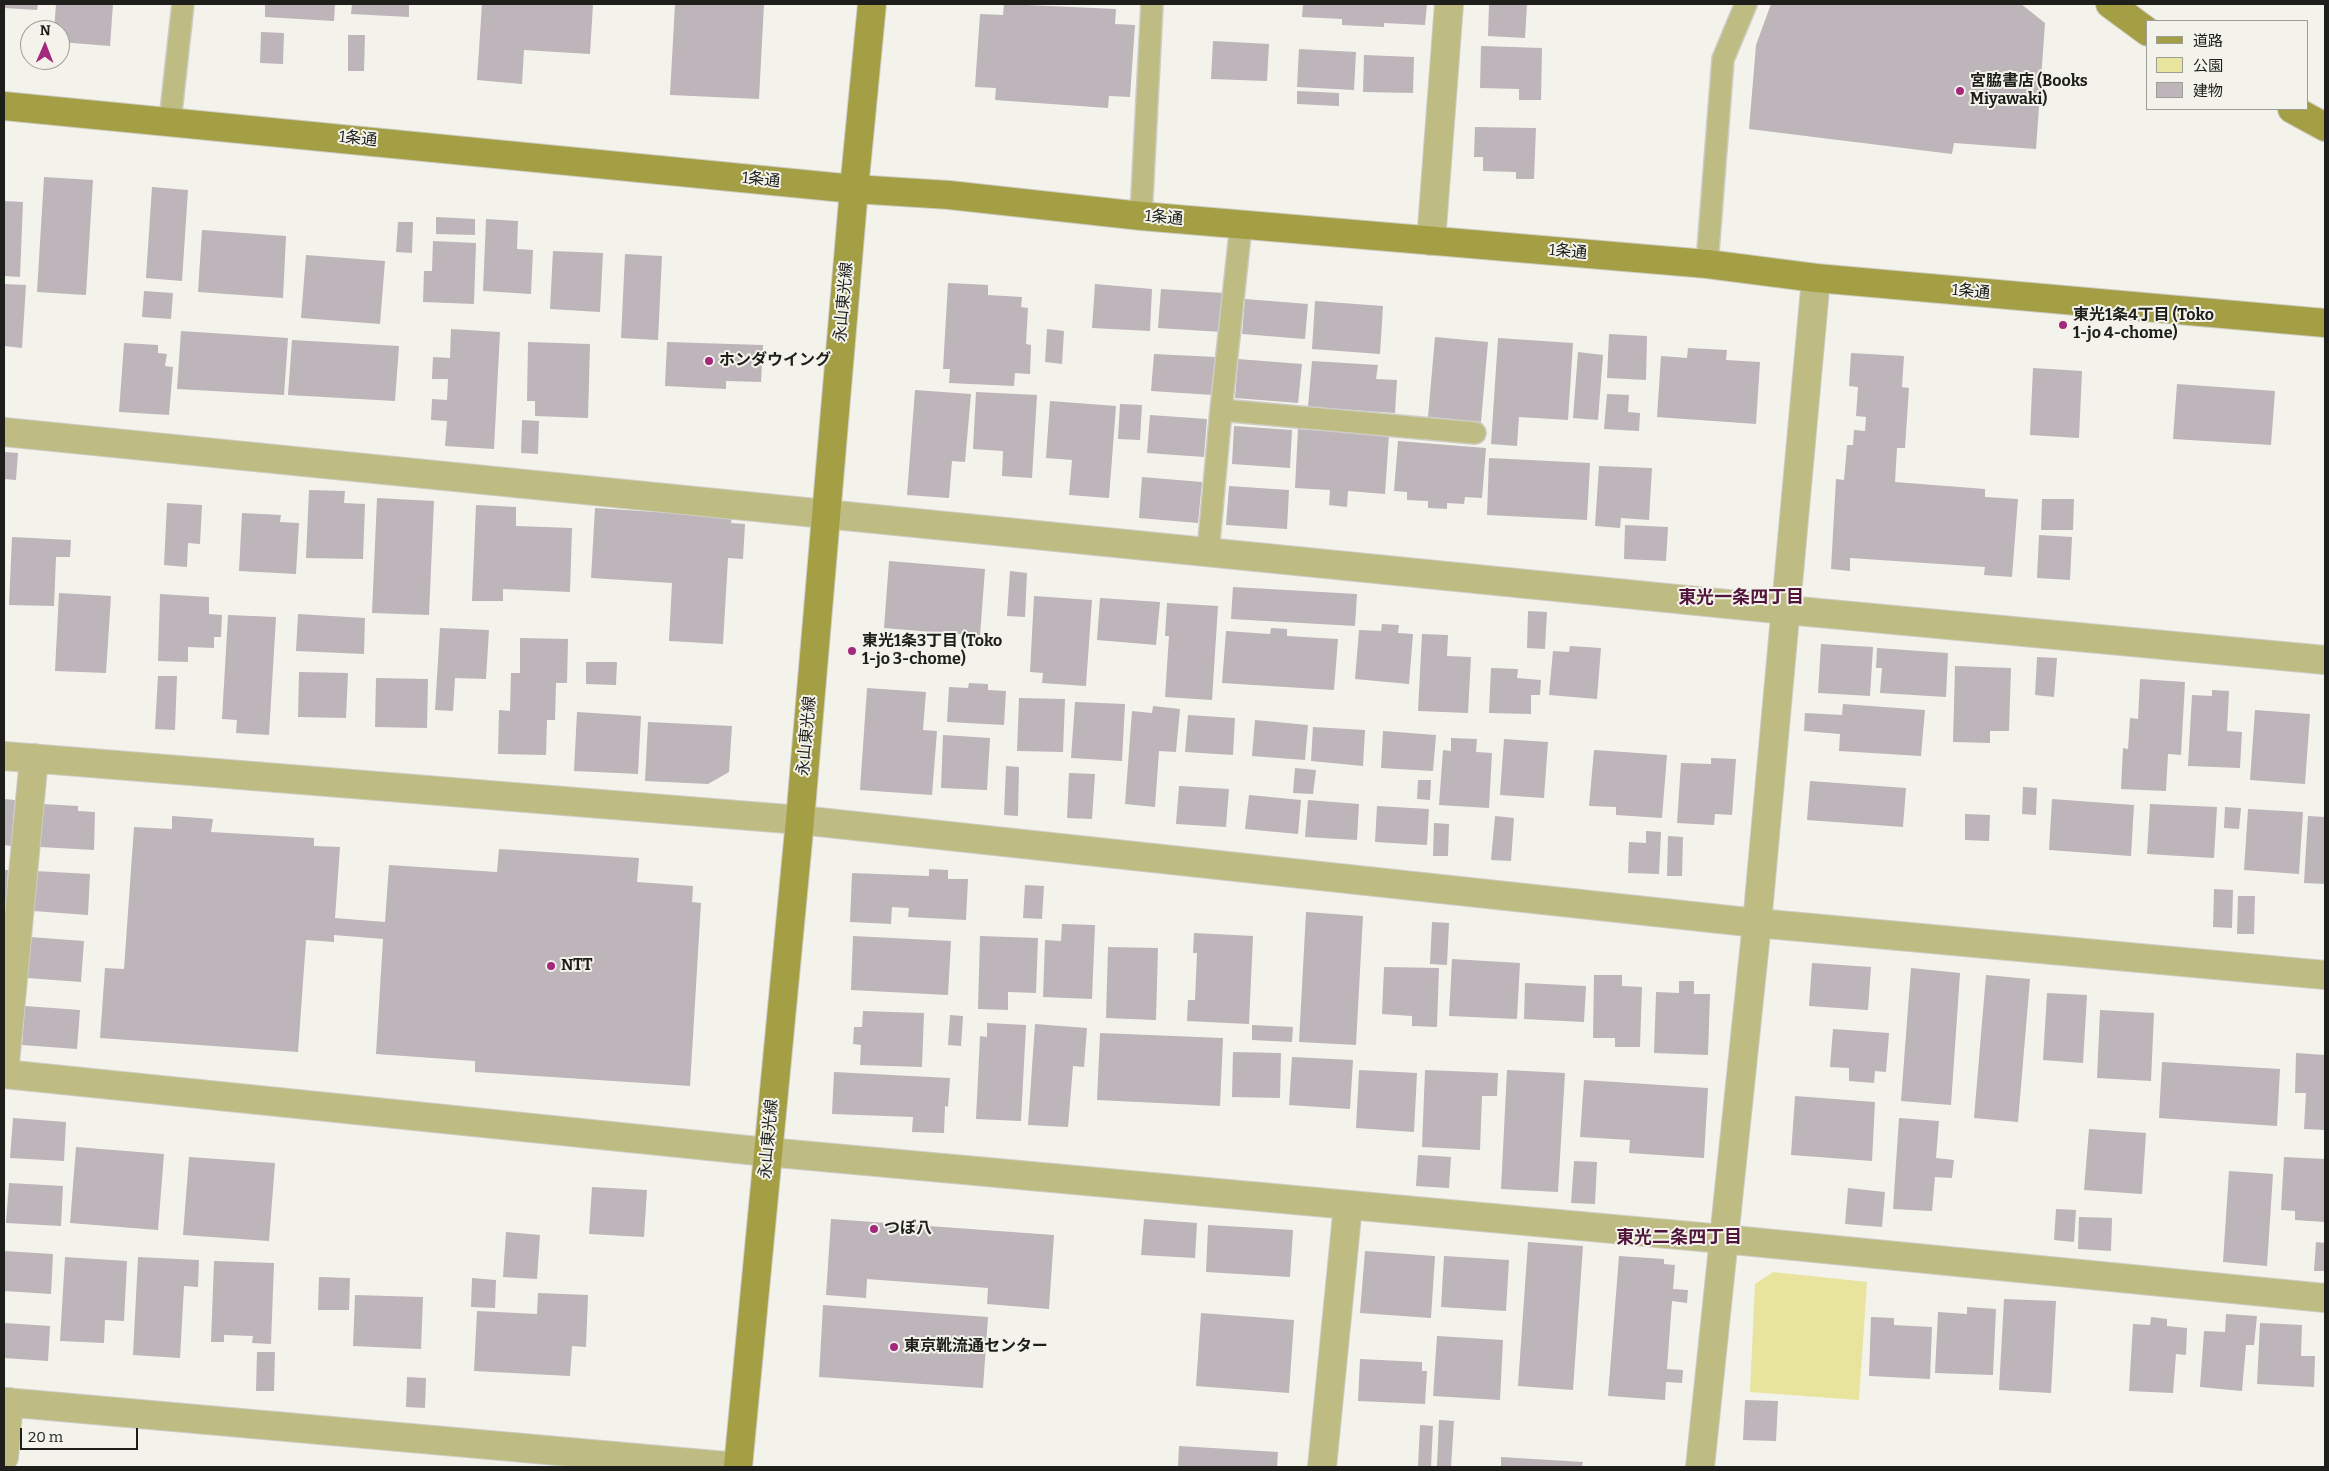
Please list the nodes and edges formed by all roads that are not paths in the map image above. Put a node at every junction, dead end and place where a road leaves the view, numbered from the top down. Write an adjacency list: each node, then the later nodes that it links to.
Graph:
1 (183, 4): 10 (lane)
2 (872, 4): 12 (main road, 永山東光線)
3 (1152, 4): 13 (lane)
4 (1449, 4): 15 (street)
5 (1746, 4): 16 (lane)
6 (2110, 4): 7 (main road)
7 (2146, 31)
8 (4, 106): 10 (main road, 1条通)
9 (2294, 110): 11 (main road)
10 (170, 121): 12 (main road, 1条通)
11 (2325, 127)
12 (854, 189): 13 (main road, 1条通); 22 (main road, 永山東光線)
13 (1141, 216): 14 (main road, 1条通)
14 (1241, 225): 15 (main road, 1条通); 19 (lane)
15 (1431, 241): 16 (main road, 1条通)
16 (1707, 264): 17 (main road, 1条通)
17 (1816, 278): 18 (main road, 1条通); 24 (street)
18 (2325, 324)
19 (1221, 410): 21 (lane); 23 (lane)
20 (4, 432): 22 (street)
21 (1475, 432)
22 (826, 514): 23 (street); 28 (main road, 永山東光線)
23 (1208, 552): 24 (street)
24 (1787, 610): 25 (street); 29 (street)
25 (2325, 660)
26 (4, 756): 27 (street)
27 (34, 758): 28 (street); 31 (street)
28 (800, 820): 29 (street); 32 (main road, 永山東光線)
29 (1757, 922): 30 (street); 34 (street)
30 (2325, 975)
31 (4, 1074): 32 (street)
32 (768, 1152): 33 (street); 38 (main road, 永山東光線)
33 (1348, 1205): 34 (street); 39 (street)
34 (1723, 1239): 35 (street); 40 (street)
35 (2325, 1298)
36 (6, 1402): 37 (street); 38 (street)
37 (4, 1457)
38 (738, 1467)
39 (1322, 1467)
40 (1700, 1467)

